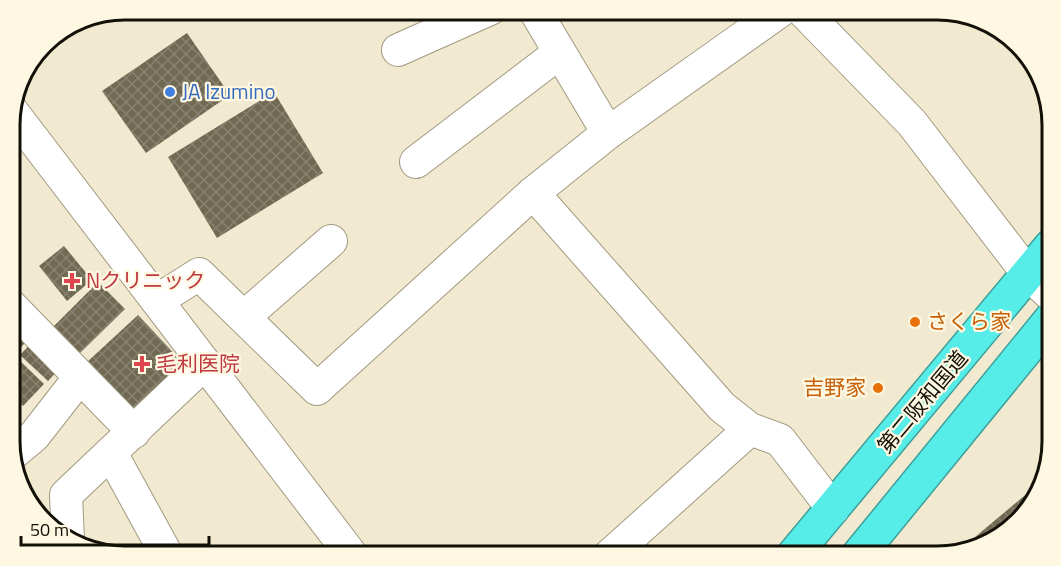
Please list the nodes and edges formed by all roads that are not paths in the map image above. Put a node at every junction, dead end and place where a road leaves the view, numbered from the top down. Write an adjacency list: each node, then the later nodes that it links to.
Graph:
1 (465, 20): 5 (street)
2 (540, 20): 6 (street)
3 (767, 20): 8 (street)
4 (812, 20): 12 (street)
5 (398, 50)
6 (559, 53): 8 (street); 9 (street)
7 (20, 122): 13 (street)
8 (608, 133): 10 (street)
9 (416, 162)
10 (533, 193): 15 (street); 19 (street)
11 (331, 241): 15 (street)
12 (1040, 285): 23 (highway, 第二阪和国道)
13 (158, 300): 15 (street); 17 (street)
14 (20, 315): 18 (street)
15 (244, 317)
16 (1042, 330): 29 (highway)
17 (204, 364): 20 (street); 26 (street)
18 (80, 377): 20 (street); 21 (street)
19 (750, 429): 23 (street); 27 (street)
20 (134, 432): 22 (street)
21 (20, 448)
22 (111, 453): 24 (street); 25 (street)
23 (832, 509): 28 (highway, 第二阪和国道)
24 (68, 530)
25 (162, 546)
26 (344, 546)
27 (620, 546)
28 (801, 546)
29 (866, 546)

